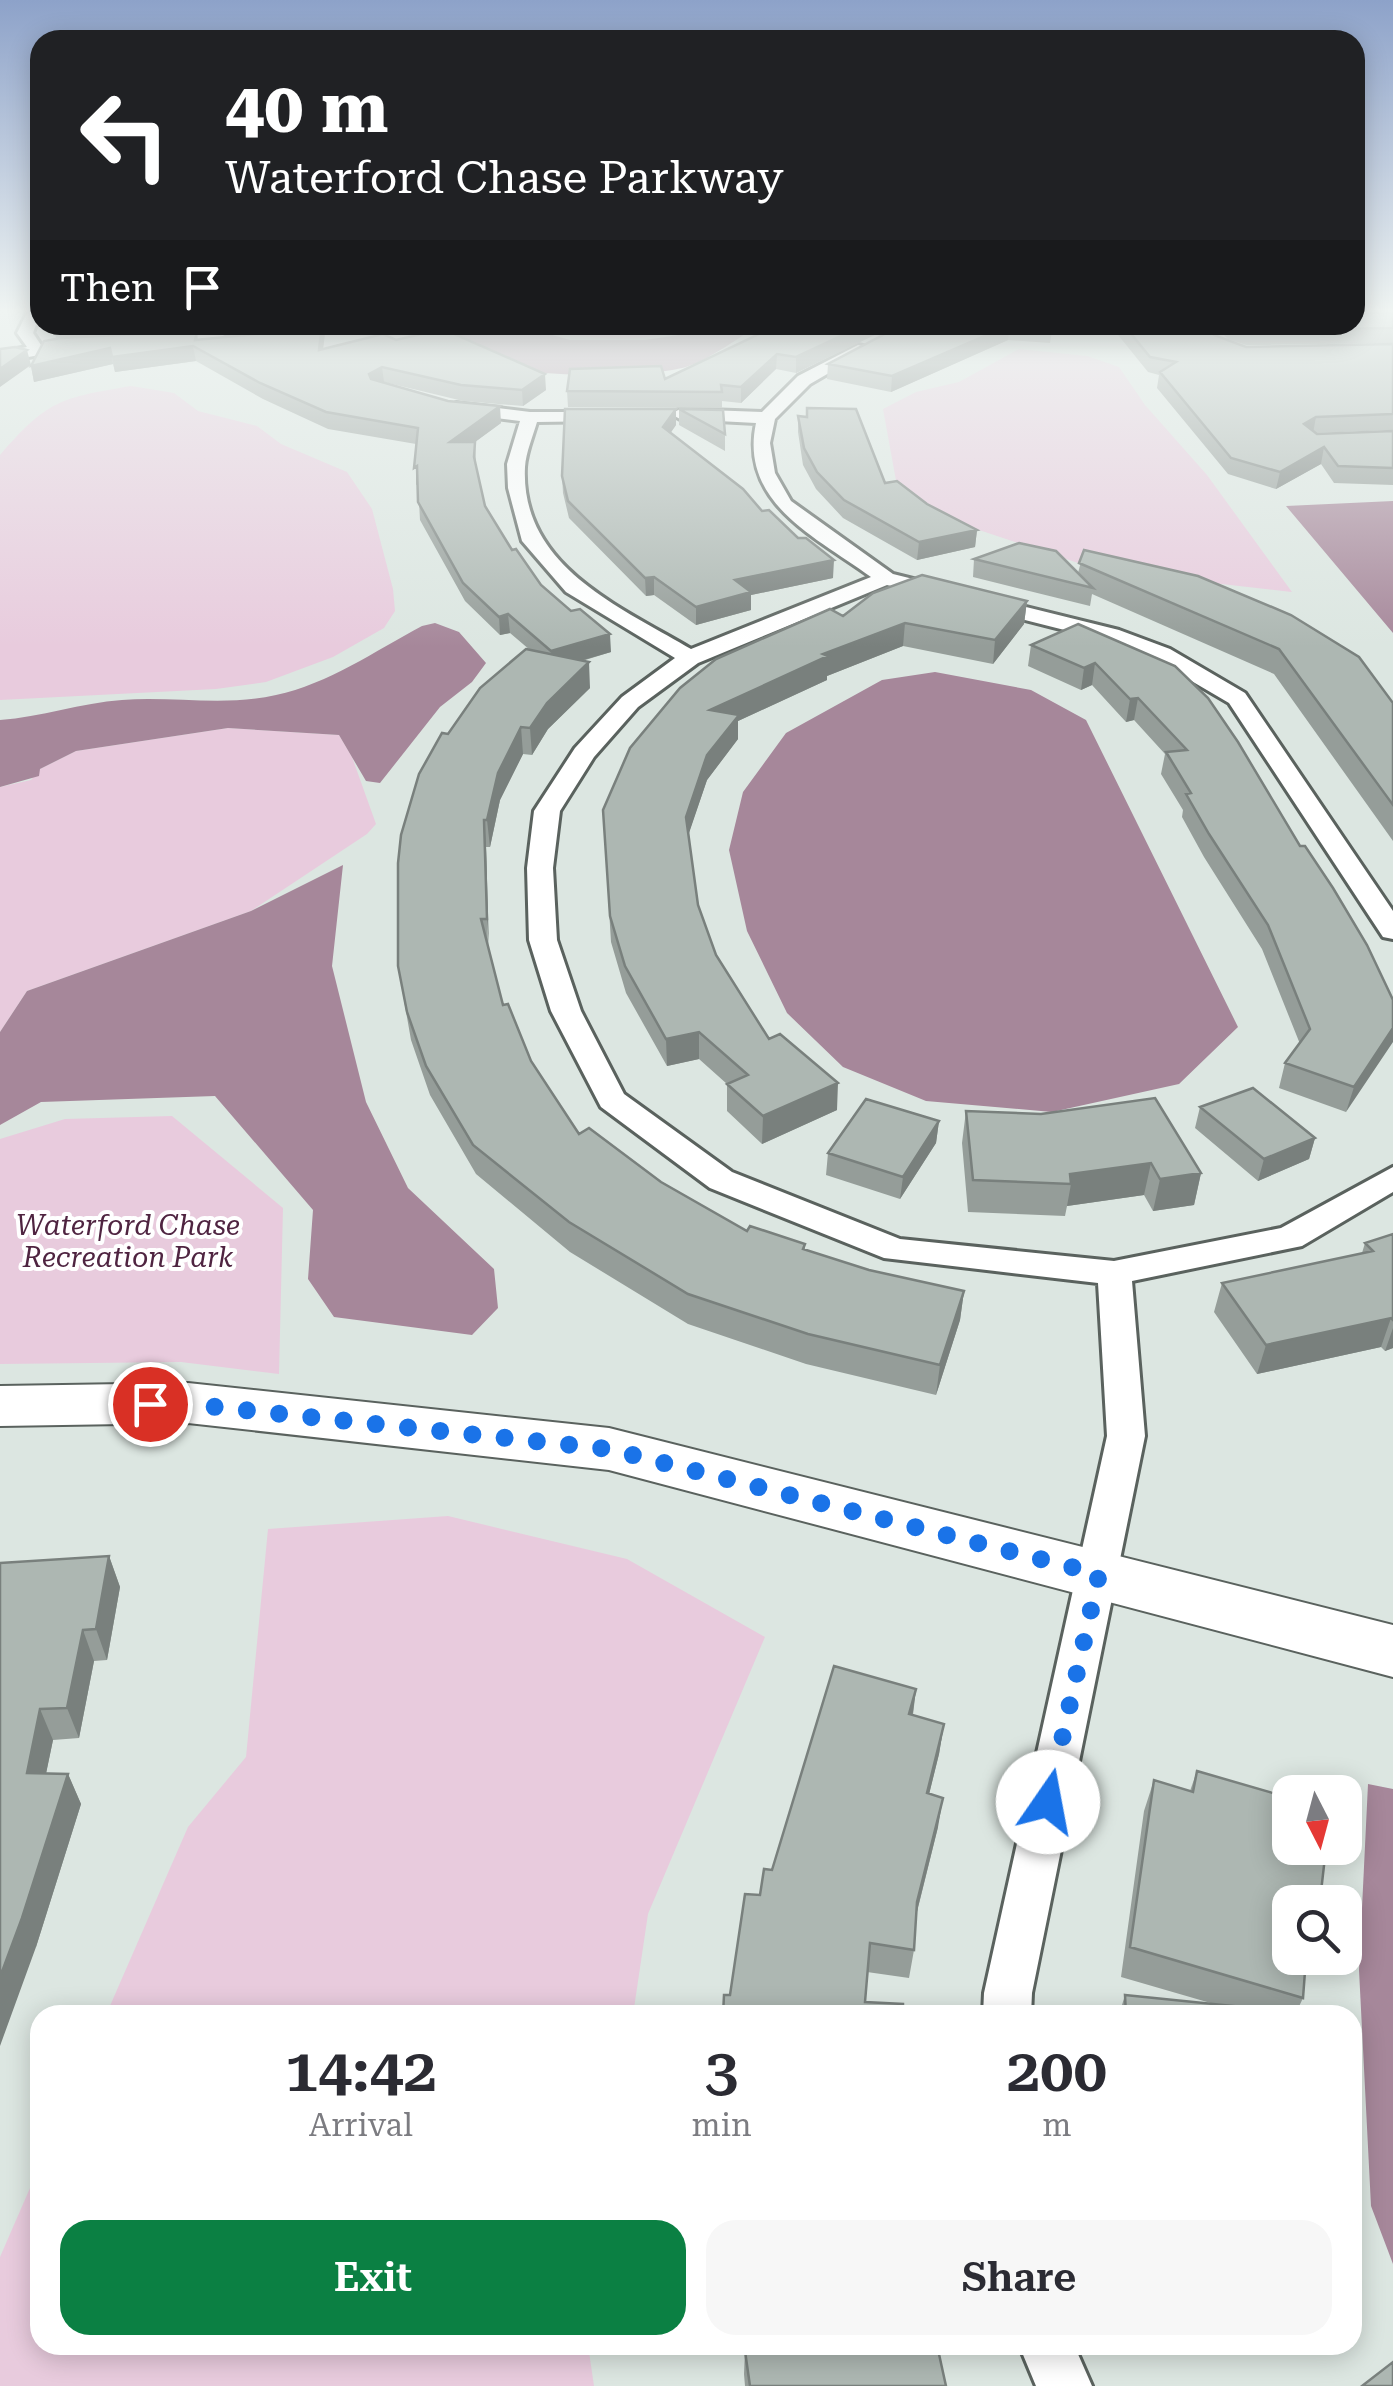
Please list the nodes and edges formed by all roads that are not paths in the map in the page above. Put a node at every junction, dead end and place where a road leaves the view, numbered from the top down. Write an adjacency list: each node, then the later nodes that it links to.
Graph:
1 (528, 424): 4 (street)
2 (765, 424): 3 (street)
3 (886, 578): 4 (street); 5 (street)
4 (690, 658): 7 (street)
5 (1393, 932)
6 (1393, 1178): 7 (street)
7 (1114, 1273): 9 (street)
8 (0, 1406): 9 (street)
9 (1099, 1574): 10 (street); 11 (street)
10 (1393, 1652)
11 (1008, 2005)
12 (1050, 2355): 13 (street)
13 (1064, 2386)

